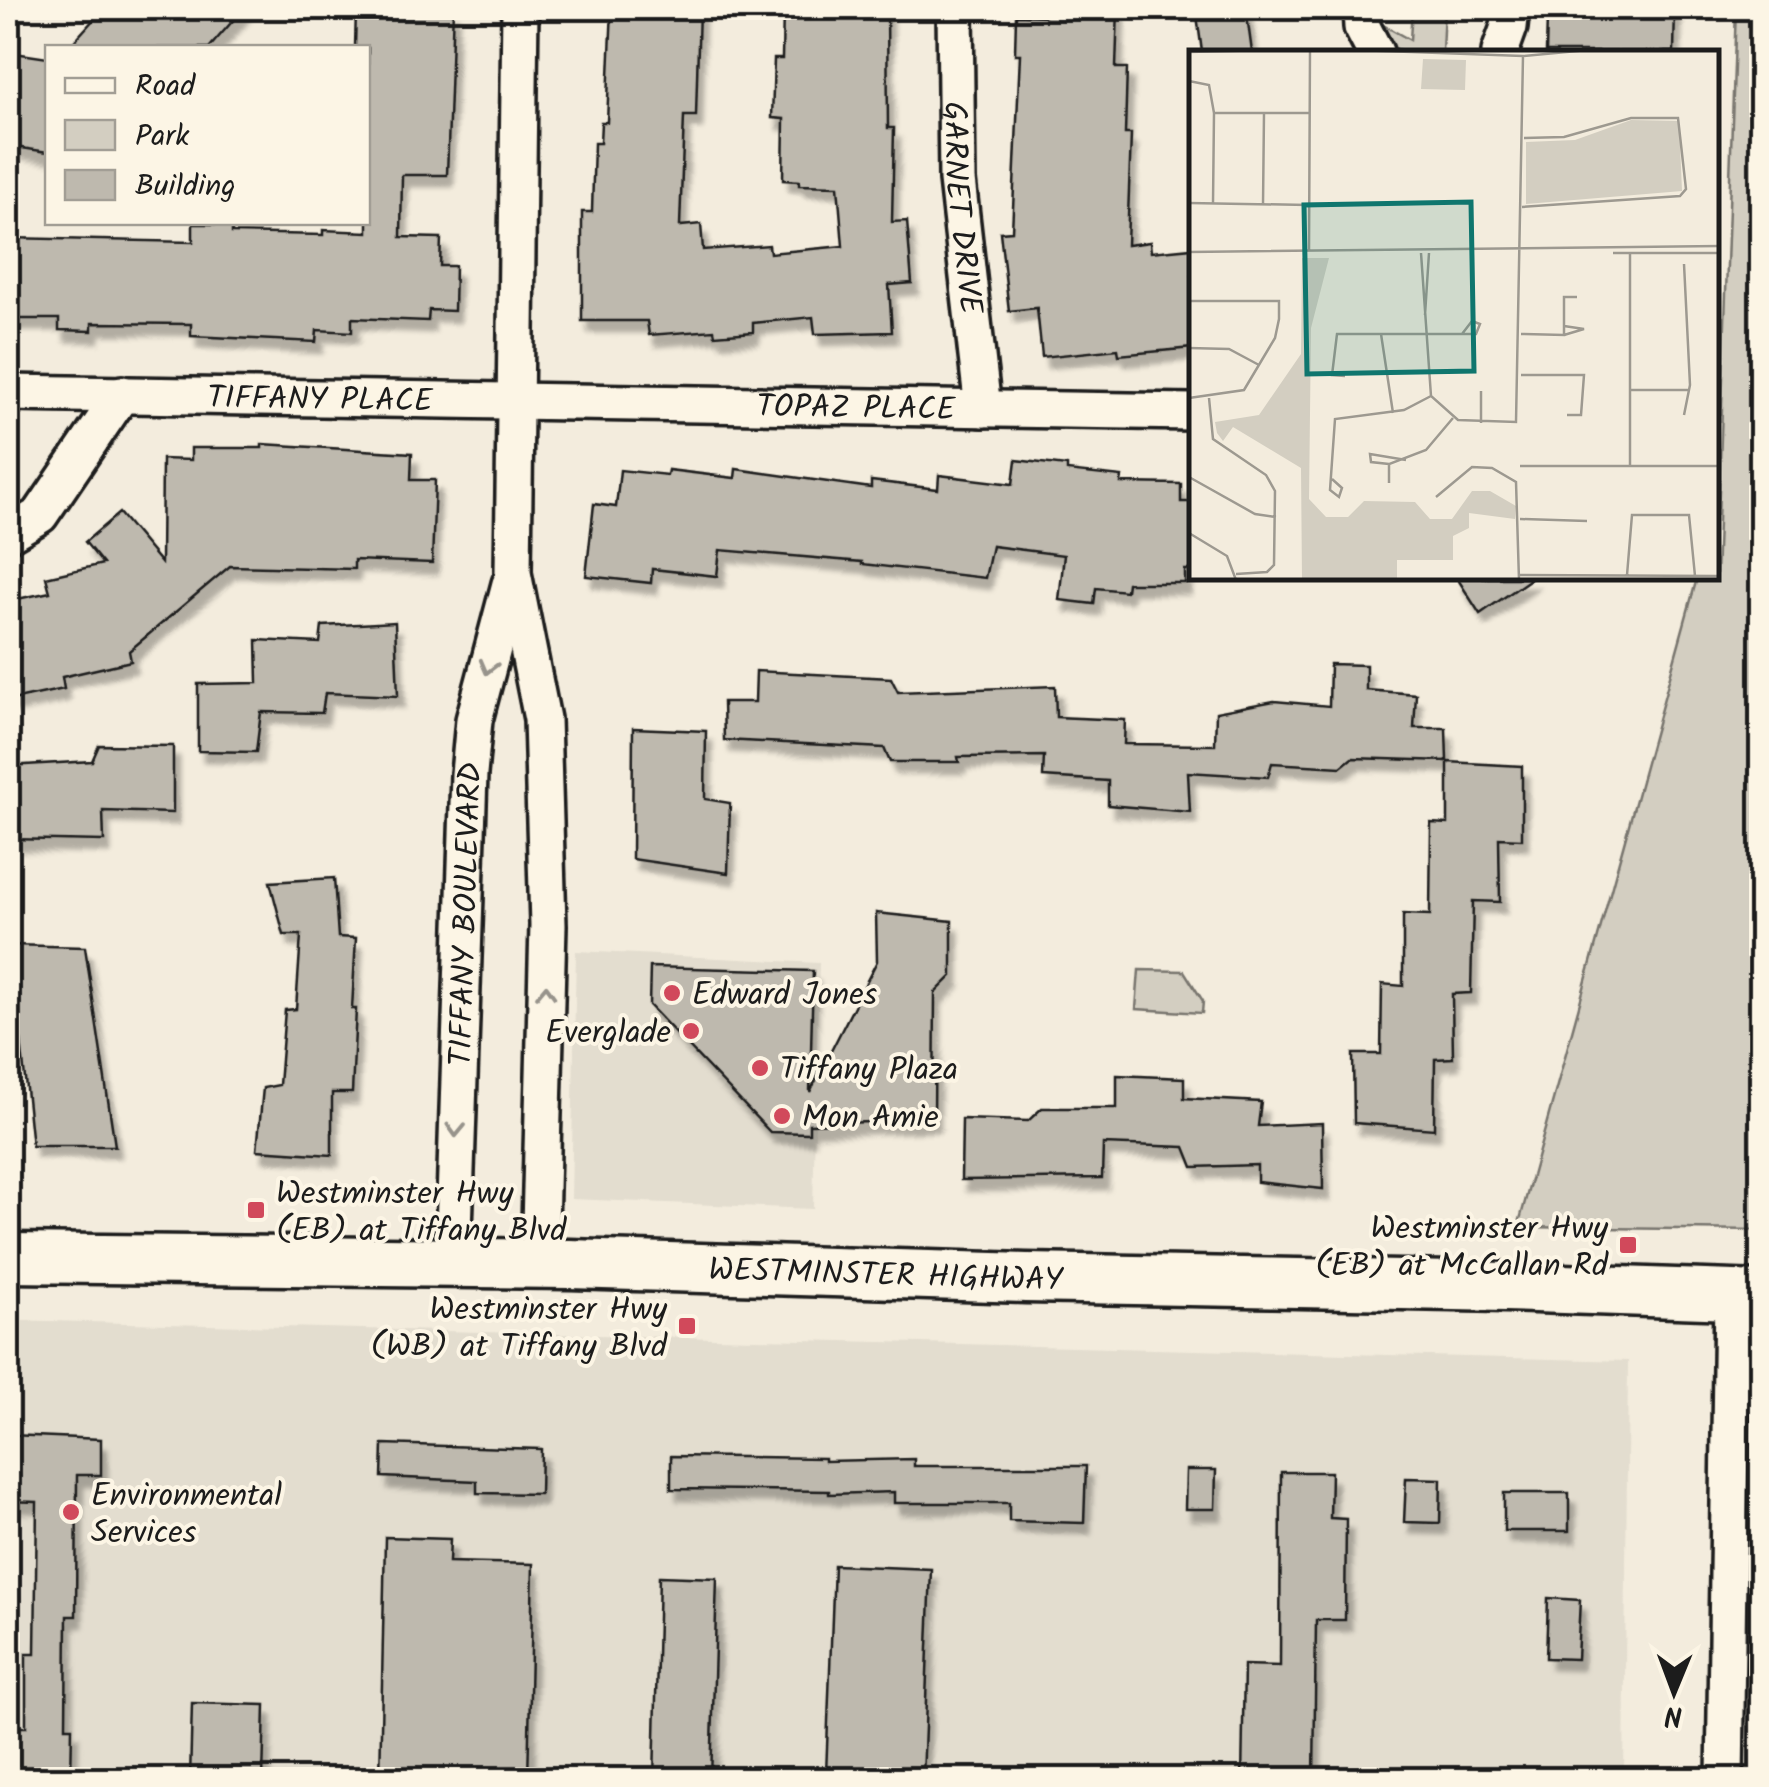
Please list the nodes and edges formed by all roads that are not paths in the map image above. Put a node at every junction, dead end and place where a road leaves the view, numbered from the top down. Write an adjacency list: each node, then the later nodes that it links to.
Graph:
1 (520, 8): 9 (street, TIFFANY BOULEVARD)
2 (955, 8): 10 (street, GARNET DRIVE)
3 (1360, 8): 5 (street)
4 (1511, 8): 6 (street)
5 (1374, 50)
6 (1501, 50)
7 (8, 393): 8 (street, TIFFANY PLACE)
8 (122, 394): 9 (street, TIFFANY PLACE); 12 (street)
9 (517, 402): 10 (street, TOPAZ PLACE); 13 (street, TIFFANY BOULEVARD)
10 (982, 409): 11 (street, TOPAZ PLACE)
11 (1189, 412)
12 (8, 534)
13 (513, 573): 15 (street, TIFFANY BOULEVARD, one-way to 15); 16 (street, TIFFANY BOULEVARD, one-way to 13)
14 (8, 1258): 15 (main road, WESTMINSTER HIGHWAY)
15 (454, 1262): 16 (main road, WESTMINSTER HIGHWAY)
16 (539, 1264): 17 (main road, WESTMINSTER HIGHWAY)
17 (1746, 1296): 18 (street)
18 (1726, 1780)

